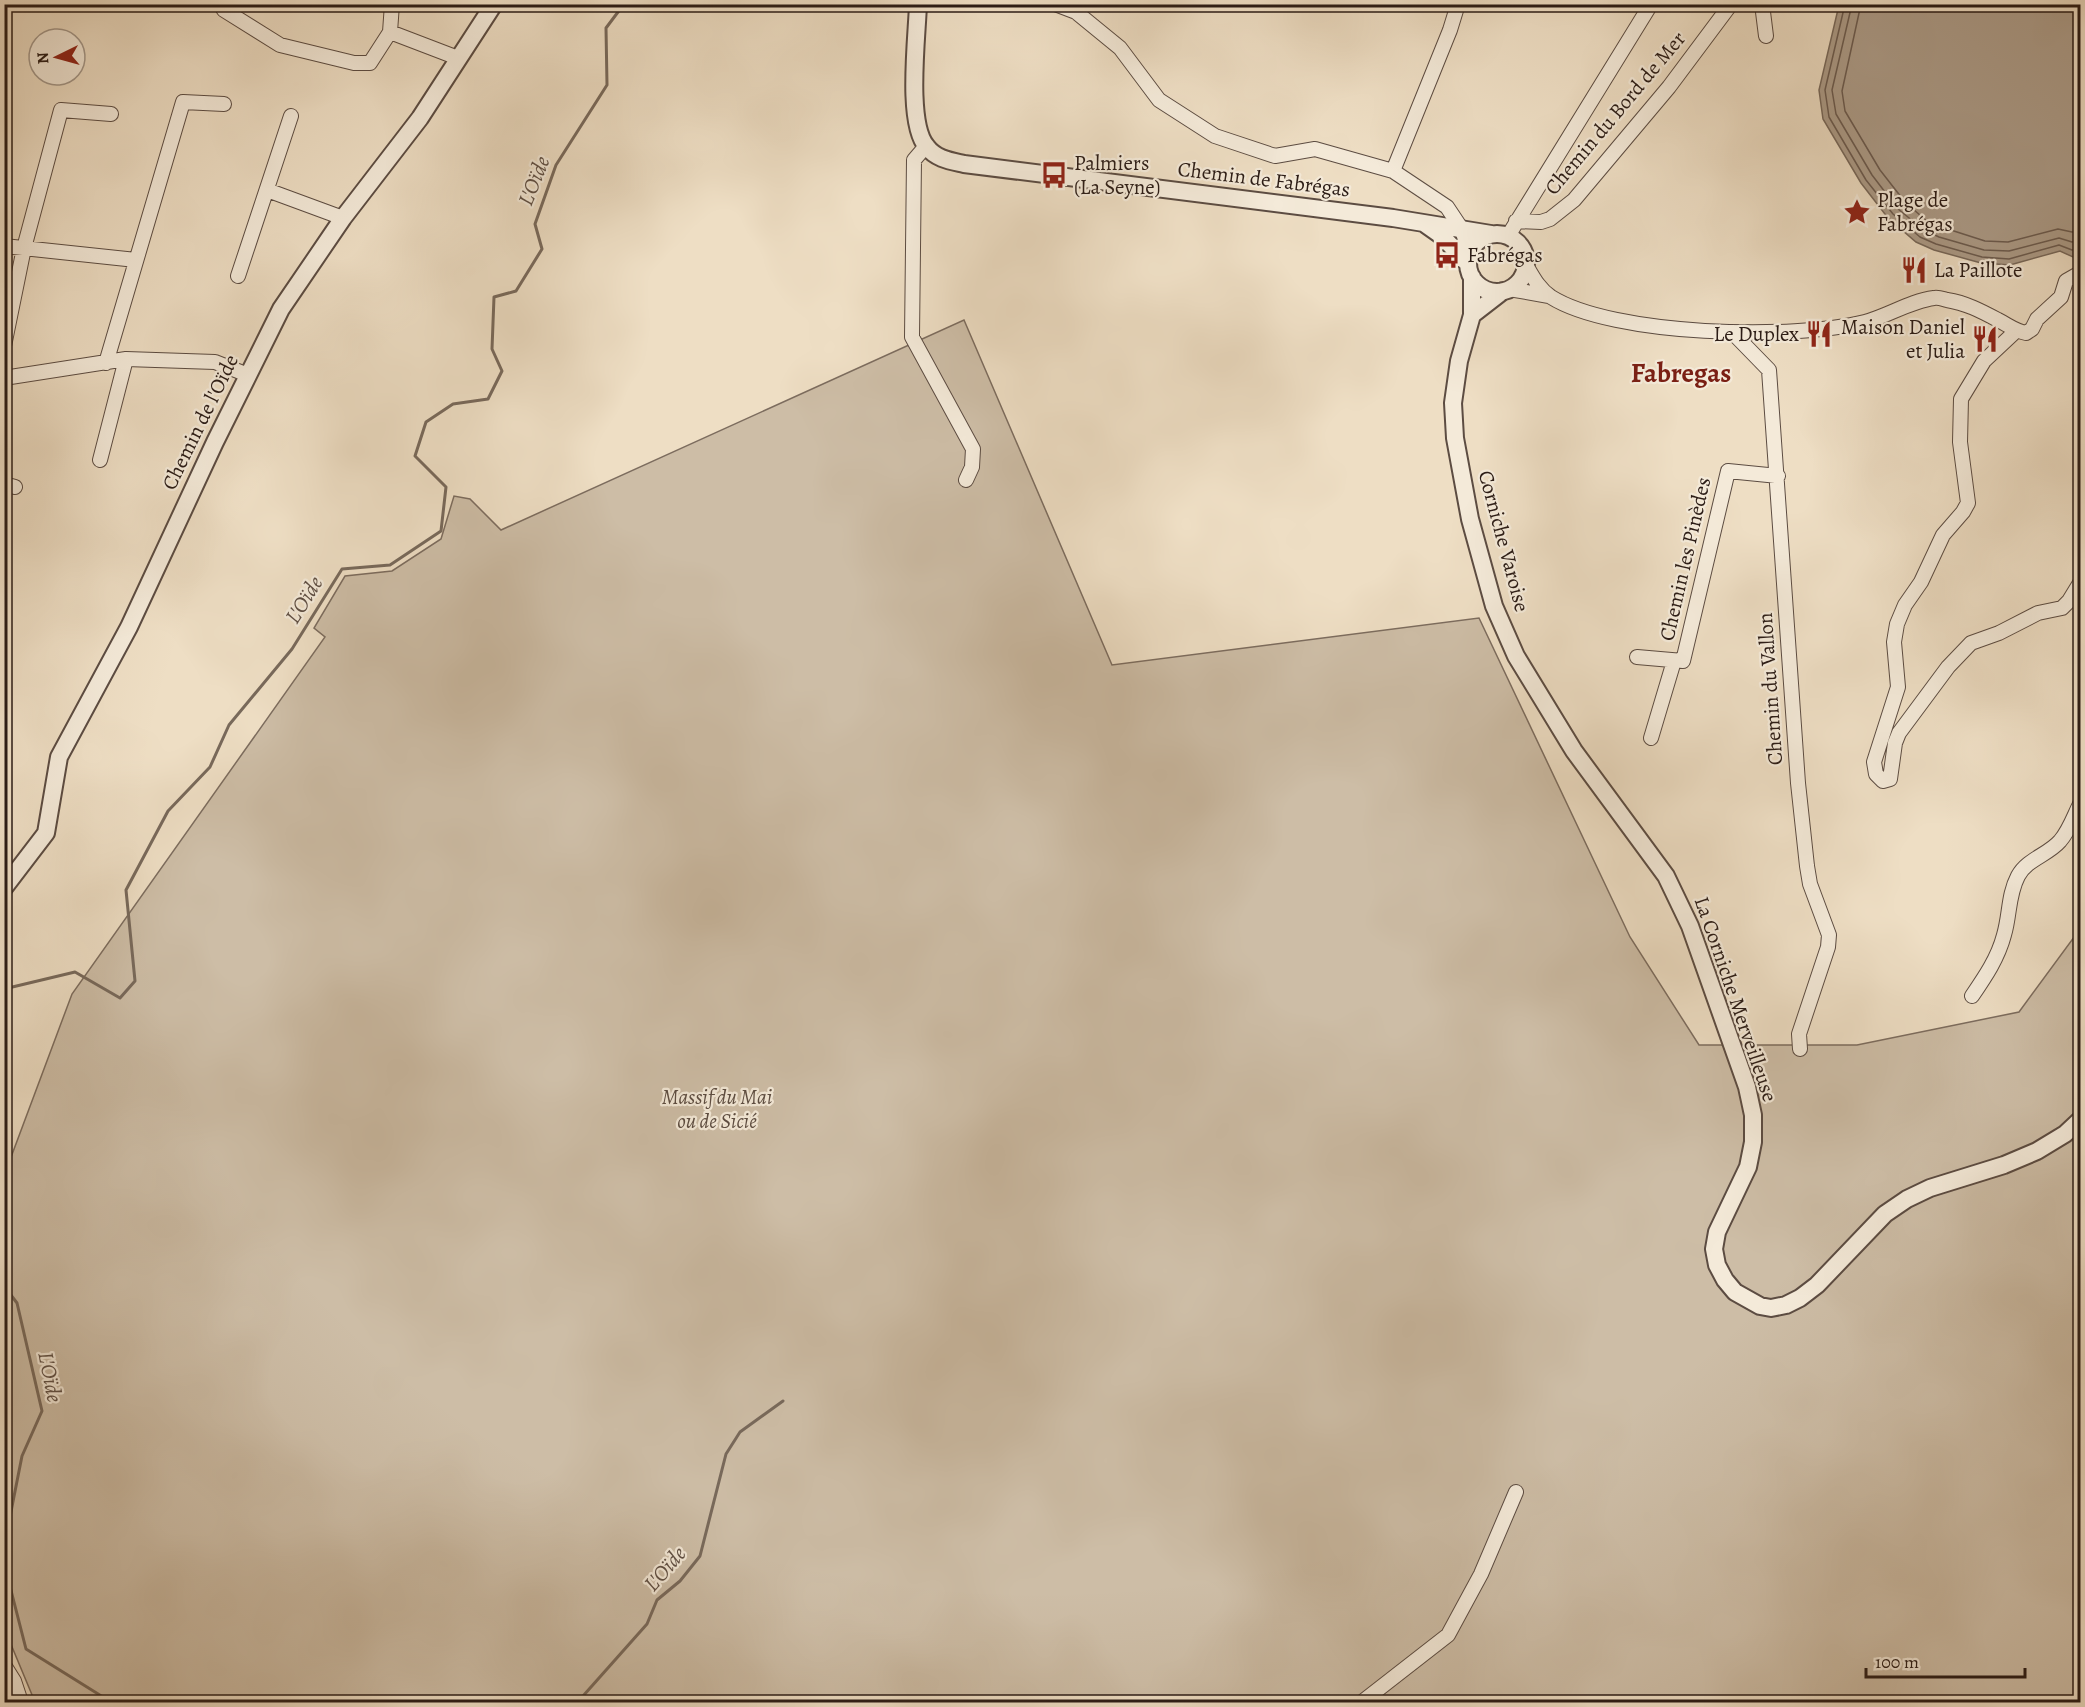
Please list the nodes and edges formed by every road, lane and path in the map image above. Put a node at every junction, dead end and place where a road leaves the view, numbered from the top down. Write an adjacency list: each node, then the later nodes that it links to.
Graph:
1 (220, 4): 10 (street)
2 (392, 4): 10 (street)
3 (494, 4): 12 (street, Chemin de l'Oïde)
4 (918, 4): 16 (street)
5 (1055, 4): 17 (street)
6 (1458, 4): 17 (street)
7 (1651, 4): 22 (street)
8 (1731, 4): 22 (street, Chemin du Bord de Mer)
9 (1762, 4): 11 (street)
10 (390, 32): 12 (street)
11 (1766, 36)
12 (458, 58): 19 (street, Chemin de l'Oïde)
13 (224, 104): 26 (street)
14 (111, 114): 25 (street)
15 (291, 116): 18 (street)
16 (926, 146): 20 (street, Chemin de Fabrégas); 43 (street)
17 (1393, 171): 21 (street)
18 (267, 190): 19 (street); 30 (street)
19 (343, 218): 39 (street, Chemin de l'Oïde)
20 (1423, 222): 21 (street, Chemin de Fabrégas); 27 (street)
21 (1461, 228): 23 (street, Chemin de Fabrégas); 27 (street)
22 (1512, 229): 23 (street); 28 (street)
23 (1491, 234): 27 (street)
24 (4, 246): 25 (street)
25 (24, 248): 26 (street); 36 (street)
26 (136, 260): 38 (street)
27 (1470, 265): 31 (street); 33 (street, Corniche Varoise)
28 (1526, 265): 31 (street); 32 (street)
29 (2080, 273): 35 (street)
30 (238, 276)
31 (1506, 290): 32 (street); 33 (street)
32 (1549, 296): 34 (street)
33 (1472, 315): 49 (street, Corniche Varoise)
34 (1732, 332): 35 (street); 42 (street, Chemin du Vallon)
35 (2021, 332): 44 (street)
36 (4, 346)
37 (126, 359): 38 (street); 39 (street); 41 (street)
38 (106, 363): 40 (street)
39 (248, 375): 50 (street, Chemin de l'Oïde)
40 (4, 378)
41 (100, 460)
42 (1778, 476): 46 (street, Chemin les Pinèdes); 52 (street, Chemin du Vallon)
43 (966, 480)
44 (2080, 583)
45 (1637, 657): 46 (street, Chemin les Pinèdes)
46 (1674, 661): 47 (street, Chemin les Pinèdes)
47 (1651, 738)
48 (2080, 804): 51 (street)
49 (1666, 876): 53 (street, La Corniche Merveilleuse)
50 (4, 888)
51 (1972, 996)
52 (1800, 1049)
53 (2080, 1120)
54 (1516, 1492): 57 (street)
55 (4, 1665): 56 (street)
56 (21, 1702)
57 (1362, 1702)

